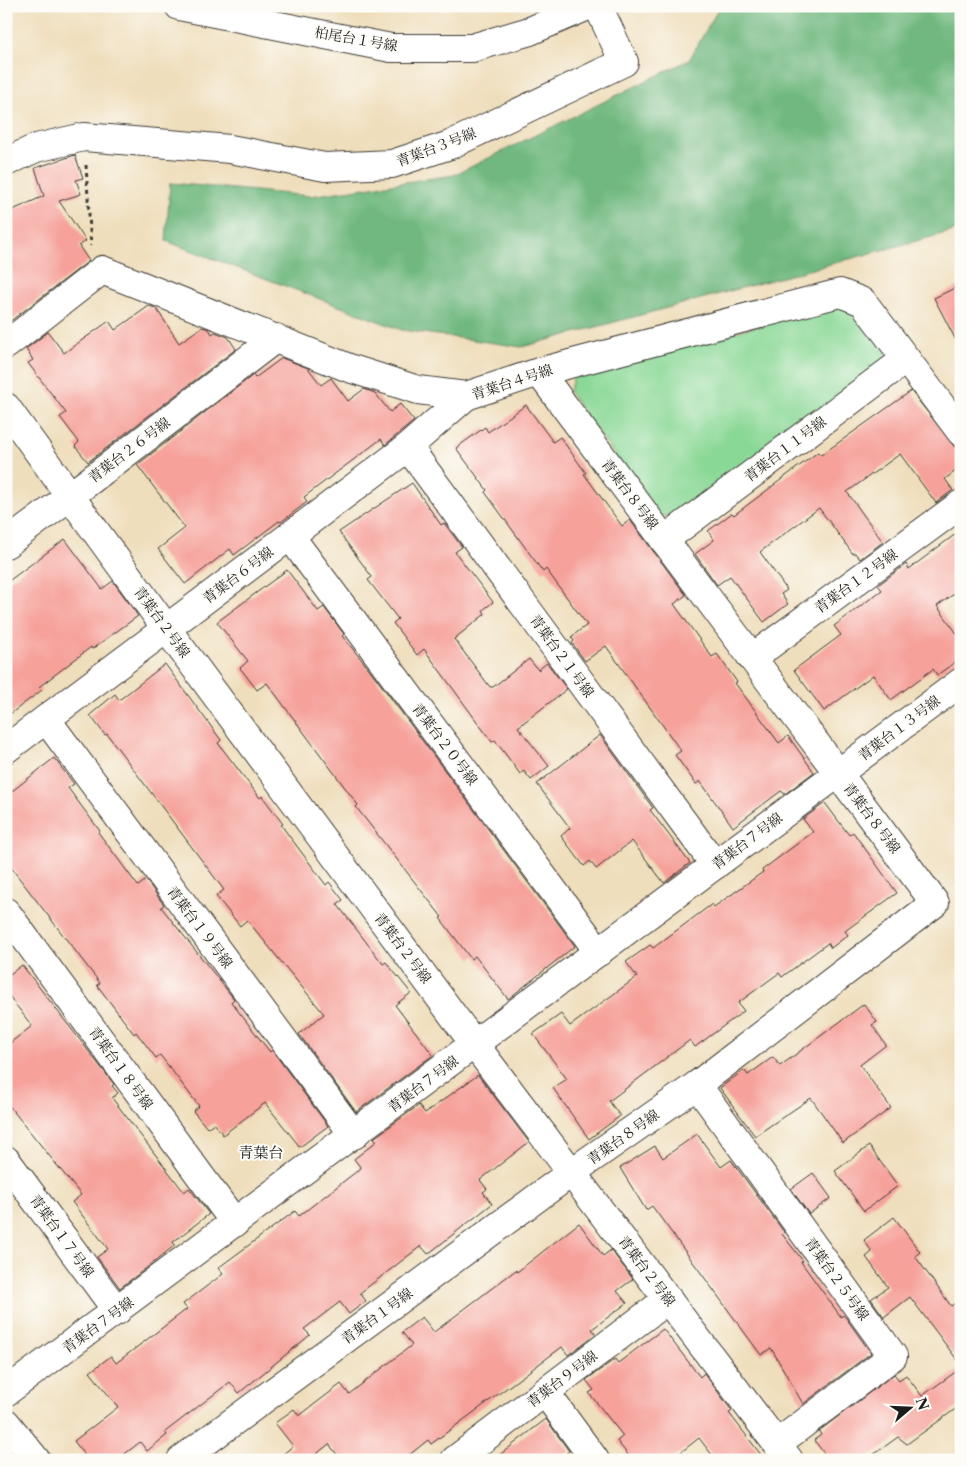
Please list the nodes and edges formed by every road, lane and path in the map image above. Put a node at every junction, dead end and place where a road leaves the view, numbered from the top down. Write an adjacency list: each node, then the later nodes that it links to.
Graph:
1 (179, 6): 2 (street, 柏尾台１号線)
2 (588, 6)
3 (598, 6): 4 (street, 青葉台３号線)
4 (84, 137): 5 (street, 青葉台３号線); 6 (path)
5 (6, 162)
6 (102, 270): 7 (street, 青葉台４号線); 8 (street)
7 (276, 338): 11 (street, 青葉台４号線); 15 (street, 青葉台２６号線)
8 (6, 345)
9 (906, 359): 10 (street, 青葉台４号線); 13 (street, 青葉台４号線); 18 (street, 青葉台１１号線)
10 (539, 372): 11 (street, 青葉台４号線); 18 (street, 青葉台８号線)
11 (466, 396): 14 (street, 青葉台６号線)
12 (6, 406): 15 (street)
13 (961, 432)
14 (408, 447): 17 (street, 青葉台６号線); 26 (street, 青葉台２１号線)
15 (70, 496): 19 (street); 20 (street, 青葉台２号線)
16 (961, 504): 21 (street, 青葉台１２号線)
17 (290, 536): 20 (street, 青葉台６号線); 28 (street, 青葉台２０号線)
18 (664, 540): 21 (street, 青葉台８号線)
19 (6, 544)
20 (166, 628): 23 (street, 青葉台６号線); 29 (street, 青葉台２号線)
21 (752, 658): 25 (street, 青葉台８号線)
22 (961, 682): 25 (street, 青葉台１３号線)
23 (46, 719): 24 (street, 青葉台６号線); 31 (street, 青葉台１９号線)
24 (6, 749)
25 (838, 773): 26 (street, 青葉台７号線); 30 (street, 青葉台８号線)
26 (715, 866): 28 (street, 青葉台７号線)
27 (6, 912): 34 (street, 青葉台１８号線)
28 (600, 952): 29 (street, 青葉台７号線)
29 (476, 1045): 31 (street, 青葉台７号線); 33 (street, 青葉台２号線)
30 (697, 1085): 33 (street, 青葉台８号線); 40 (street, 青葉台２５号線)
31 (354, 1135): 34 (street, 青葉台７号線)
32 (6, 1160): 36 (street, 青葉台１７号線)
33 (572, 1172): 35 (street, 青葉台２号線); 42 (street, 青葉台１号線)
34 (235, 1224): 36 (street, 青葉台７号線)
35 (668, 1299): 38 (street, 青葉台９号線); 40 (street, 青葉台２号線)
36 (117, 1311): 37 (street, 青葉台７号線)
37 (6, 1392)
38 (545, 1392): 43 (street, 青葉台９号線); 44 (street)
39 (6, 1423): 41 (street)
40 (783, 1452)
41 (36, 1460)
42 (181, 1460)
43 (455, 1460)
44 (595, 1460)

